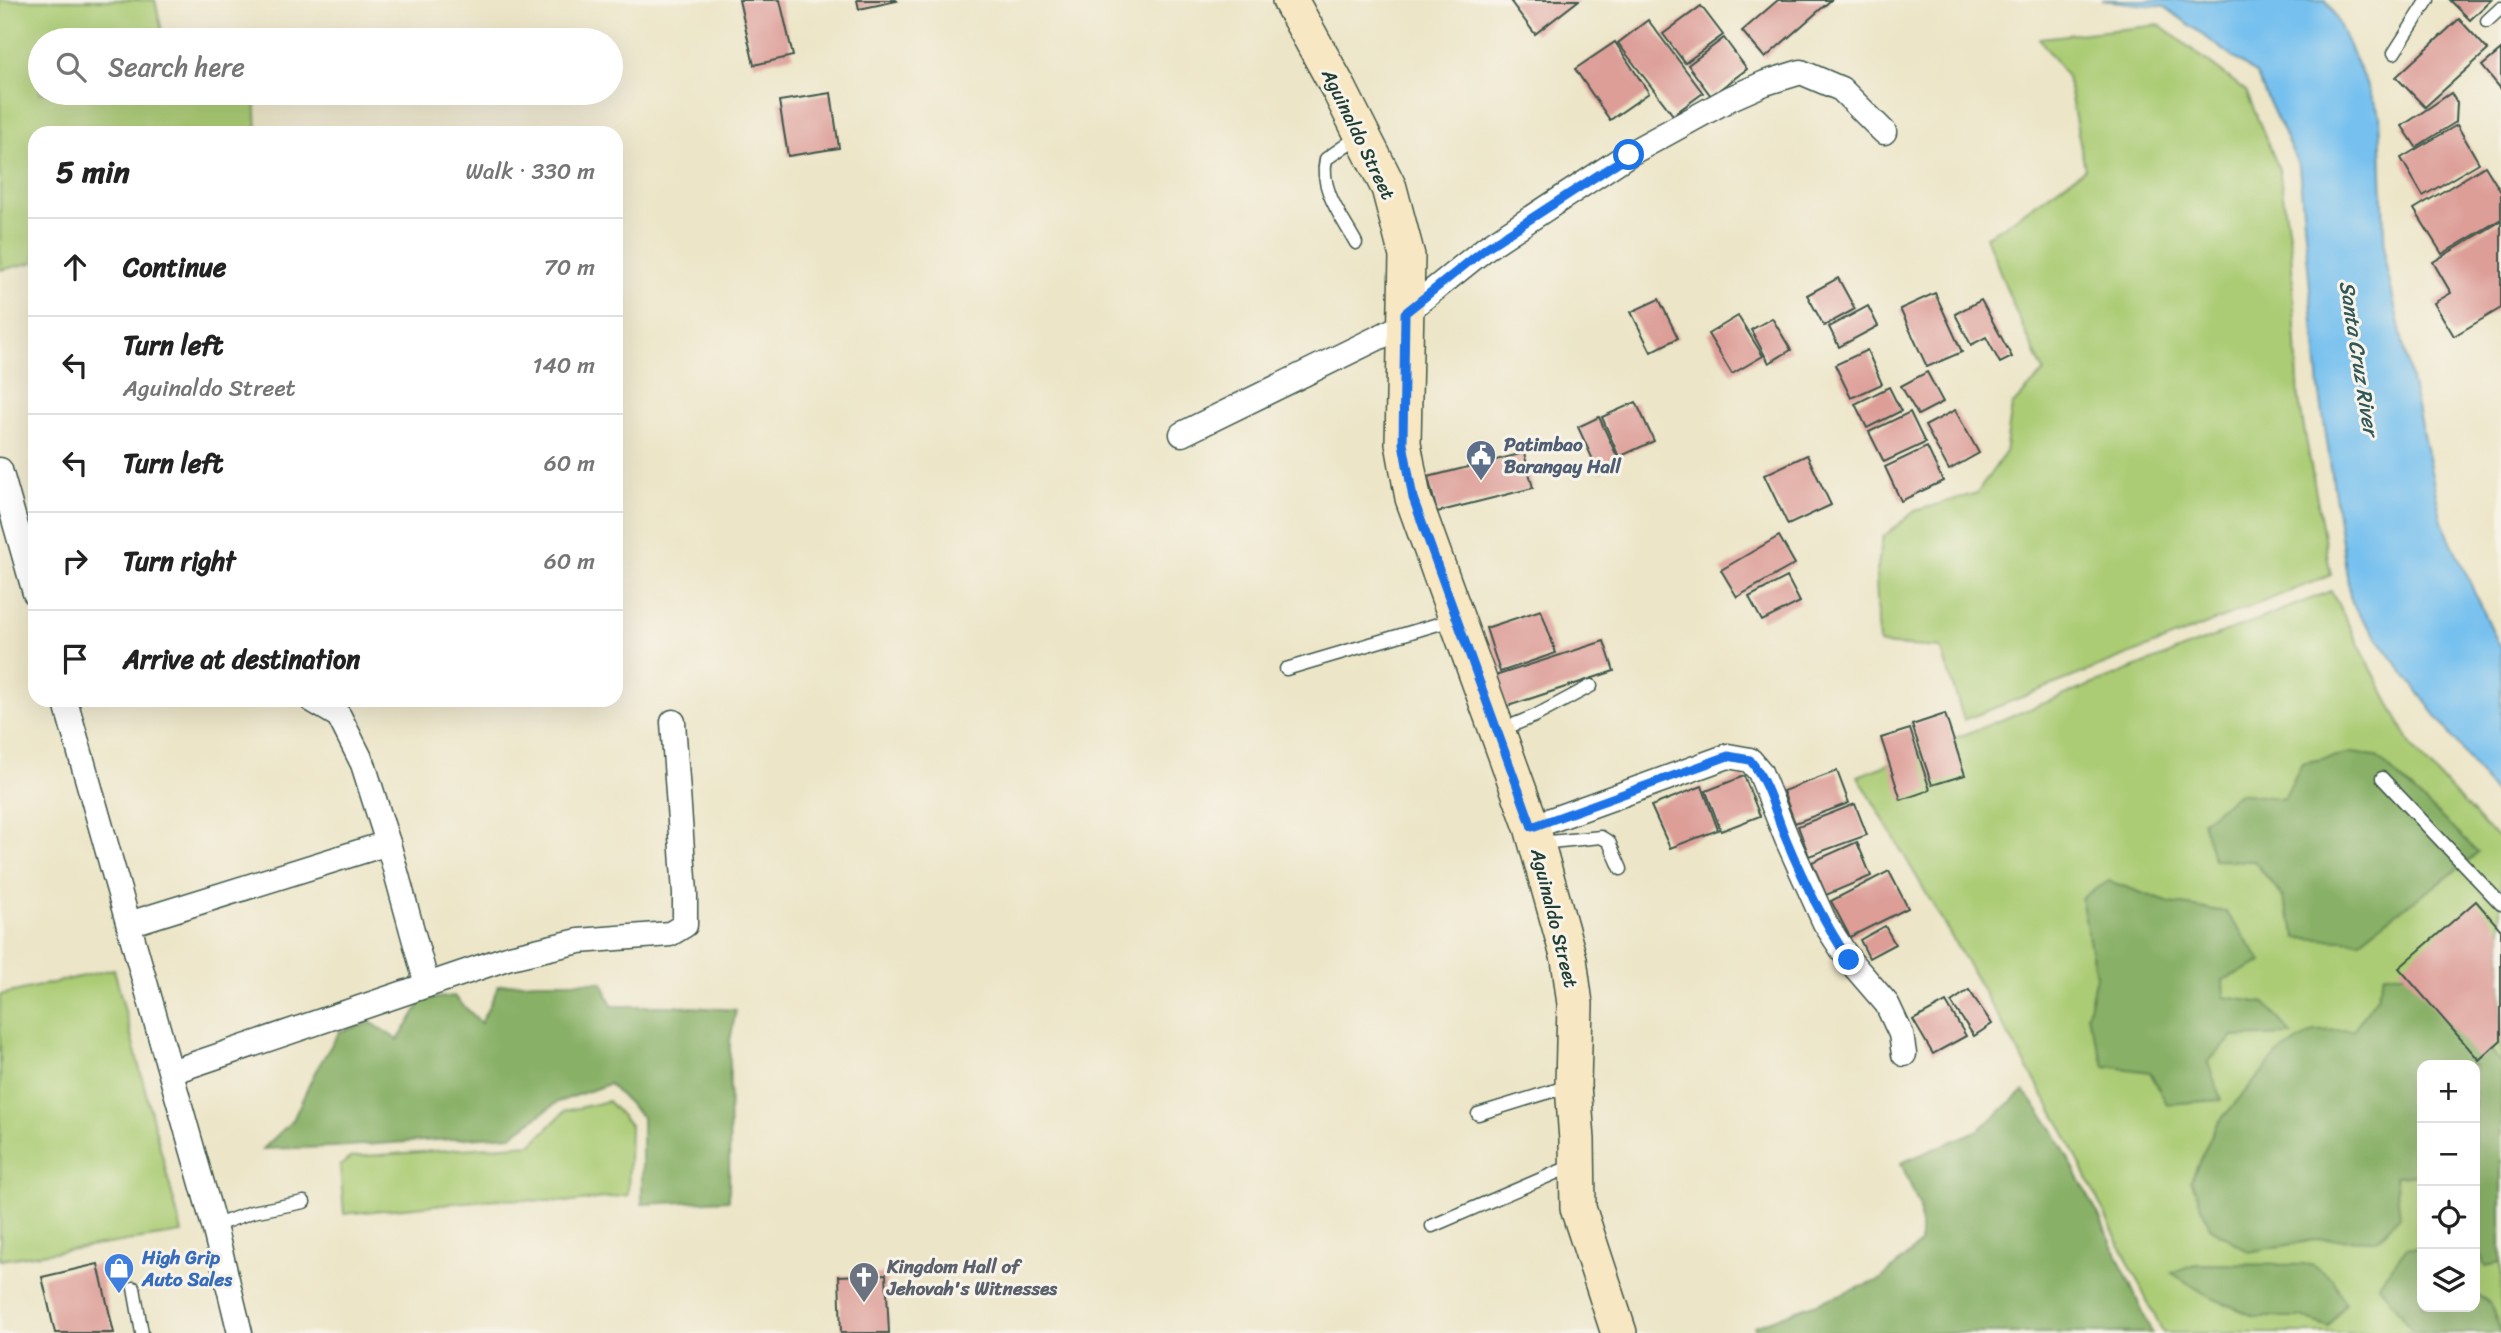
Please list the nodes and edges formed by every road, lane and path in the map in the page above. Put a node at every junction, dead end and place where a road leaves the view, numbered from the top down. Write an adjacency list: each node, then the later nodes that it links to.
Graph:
1 (1290, 0): 7 (street, Aguinaldo Street)
2 (2428, 0): 5 (lane)
3 (2501, 8): 4 (lane)
4 (2487, 21)
5 (2393, 53)
6 (1884, 132): 9 (street)
7 (1362, 134): 8 (lane); 9 (street, Aguinaldo Street)
8 (1356, 243)
9 (1405, 319): 10 (street); 13 (street, Aguinaldo Street)
10 (1182, 434)
11 (0, 470): 12 (street)
12 (28, 568)
13 (1455, 619): 14 (lane); 19 (street, Aguinaldo Street)
14 (1286, 669)
15 (1591, 686): 19 (lane)
16 (67, 707): 25 (street)
17 (323, 707): 22 (street)
18 (673, 722): 26 (street)
19 (1497, 732): 21 (street, Aguinaldo Street)
20 (2382, 778): 24 (lane)
21 (1535, 835): 23 (lane); 27 (street); 29 (street, Aguinaldo Street)
22 (388, 843): 25 (street); 26 (street)
23 (1620, 869)
24 (2501, 904)
25 (129, 924): 28 (street)
26 (426, 985): 28 (street)
27 (1904, 1054)
28 (171, 1072): 33 (street)
29 (1573, 1085): 30 (lane); 31 (street, Aguinaldo Street)
30 (1478, 1114)
31 (1577, 1164): 34 (lane); 38 (street, Aguinaldo Street)
32 (304, 1202): 33 (lane)
33 (214, 1226): 37 (street)
34 (1432, 1226)
35 (134, 1288): 36 (lane)
36 (142, 1333)
37 (240, 1333)
38 (1619, 1333)

